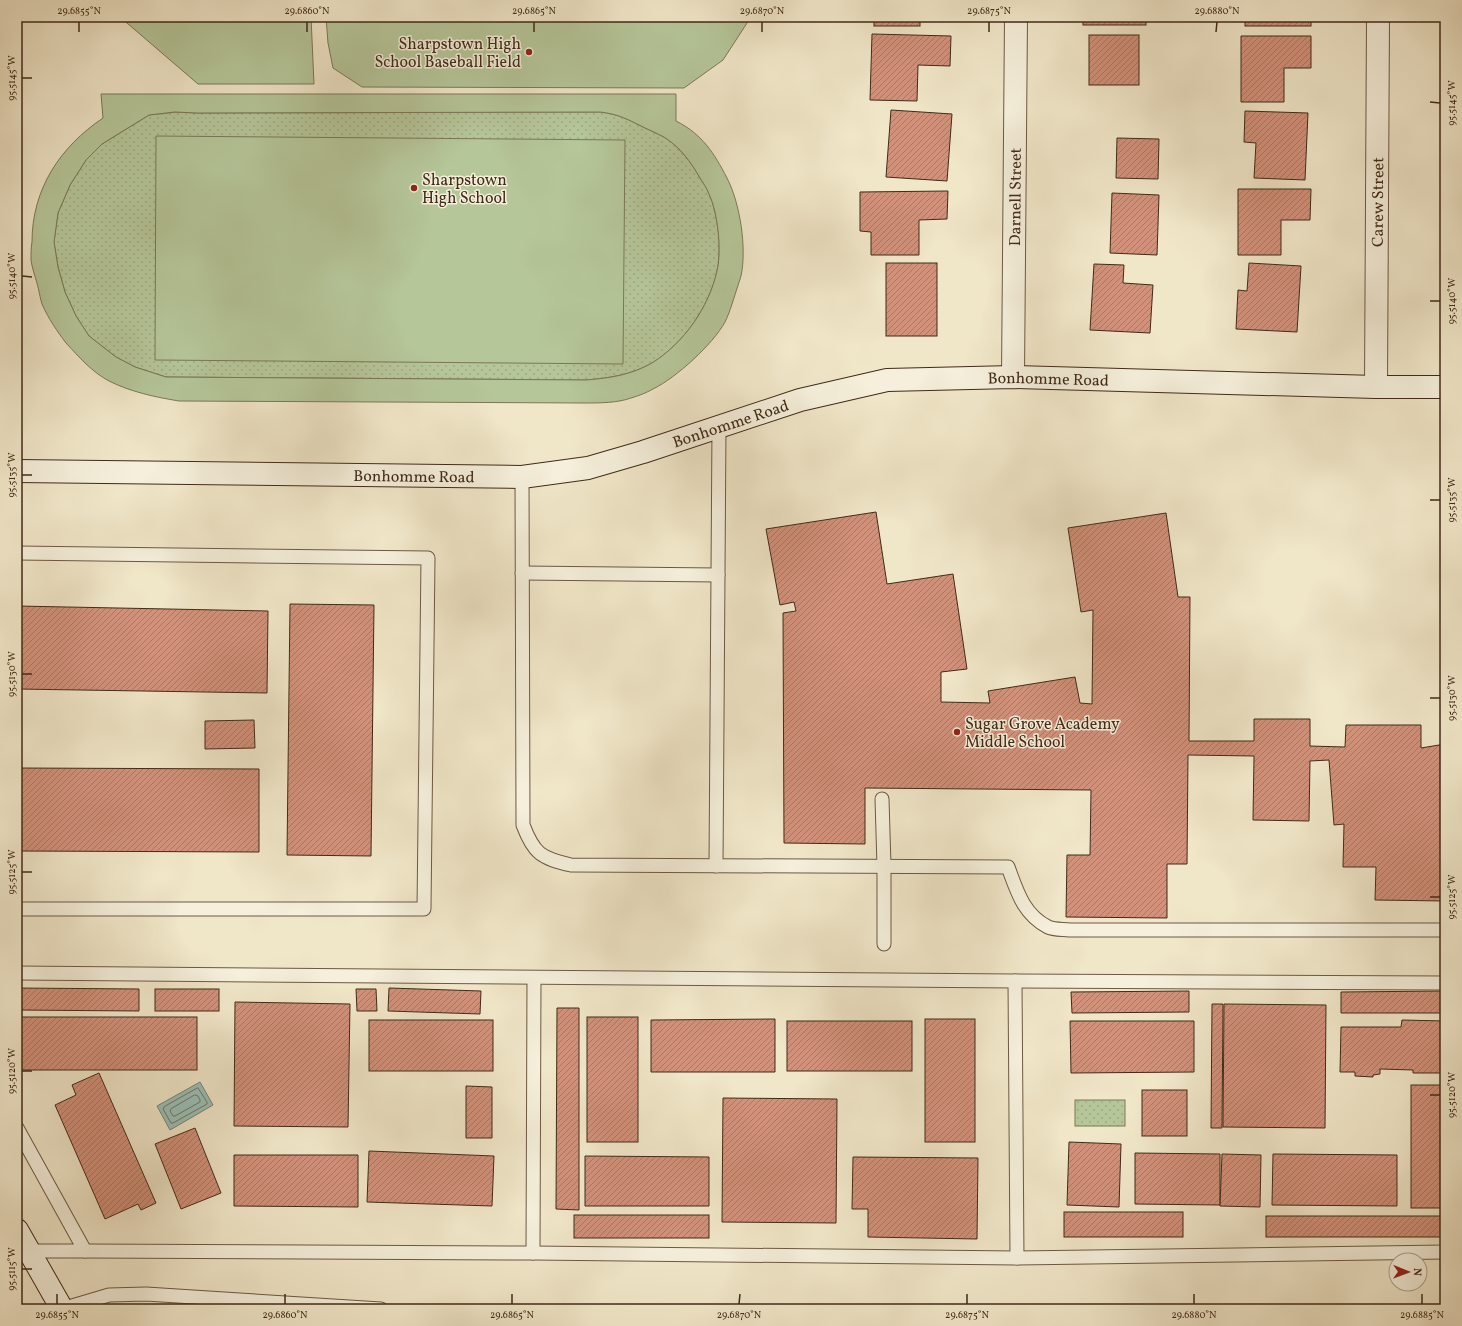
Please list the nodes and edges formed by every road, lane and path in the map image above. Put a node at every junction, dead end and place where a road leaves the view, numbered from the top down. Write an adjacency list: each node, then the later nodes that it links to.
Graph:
1 (1016, 17): 3 (street, Darnell Street)
2 (1378, 17): 4 (street, Carew Street)
3 (1013, 377): 4 (street, Bonhomme Road); 6 (street, Bonhomme Road)
4 (1376, 387): 5 (street, Bonhomme Road)
5 (1445, 387)
6 (719, 427): 8 (street, Bonhomme Road); 11 (lane)
7 (17, 471): 8 (street, Bonhomme Road)
8 (522, 476): 10 (lane)
9 (17, 553): 15 (lane)
10 (522, 573): 11 (lane); 13 (lane)
11 (718, 575): 13 (lane)
12 (882, 799): 14 (lane)
13 (716, 866): 14 (lane)
14 (884, 866): 16 (lane); 17 (lane)
15 (17, 909)
16 (1445, 930)
17 (884, 944)
18 (17, 973): 19 (lane)
19 (534, 978): 20 (lane); 27 (lane)
20 (1015, 981): 21 (lane); 28 (lane)
21 (1445, 982)
22 (17, 1128): 24 (lane)
23 (17, 1230): 25 (street)
24 (85, 1251): 25 (lane); 27 (lane)
25 (30, 1252): 29 (street)
26 (1445, 1252): 28 (lane)
27 (533, 1253): 28 (lane)
28 (1017, 1258)
29 (62, 1309): 30 (lane)
30 (381, 1309)

